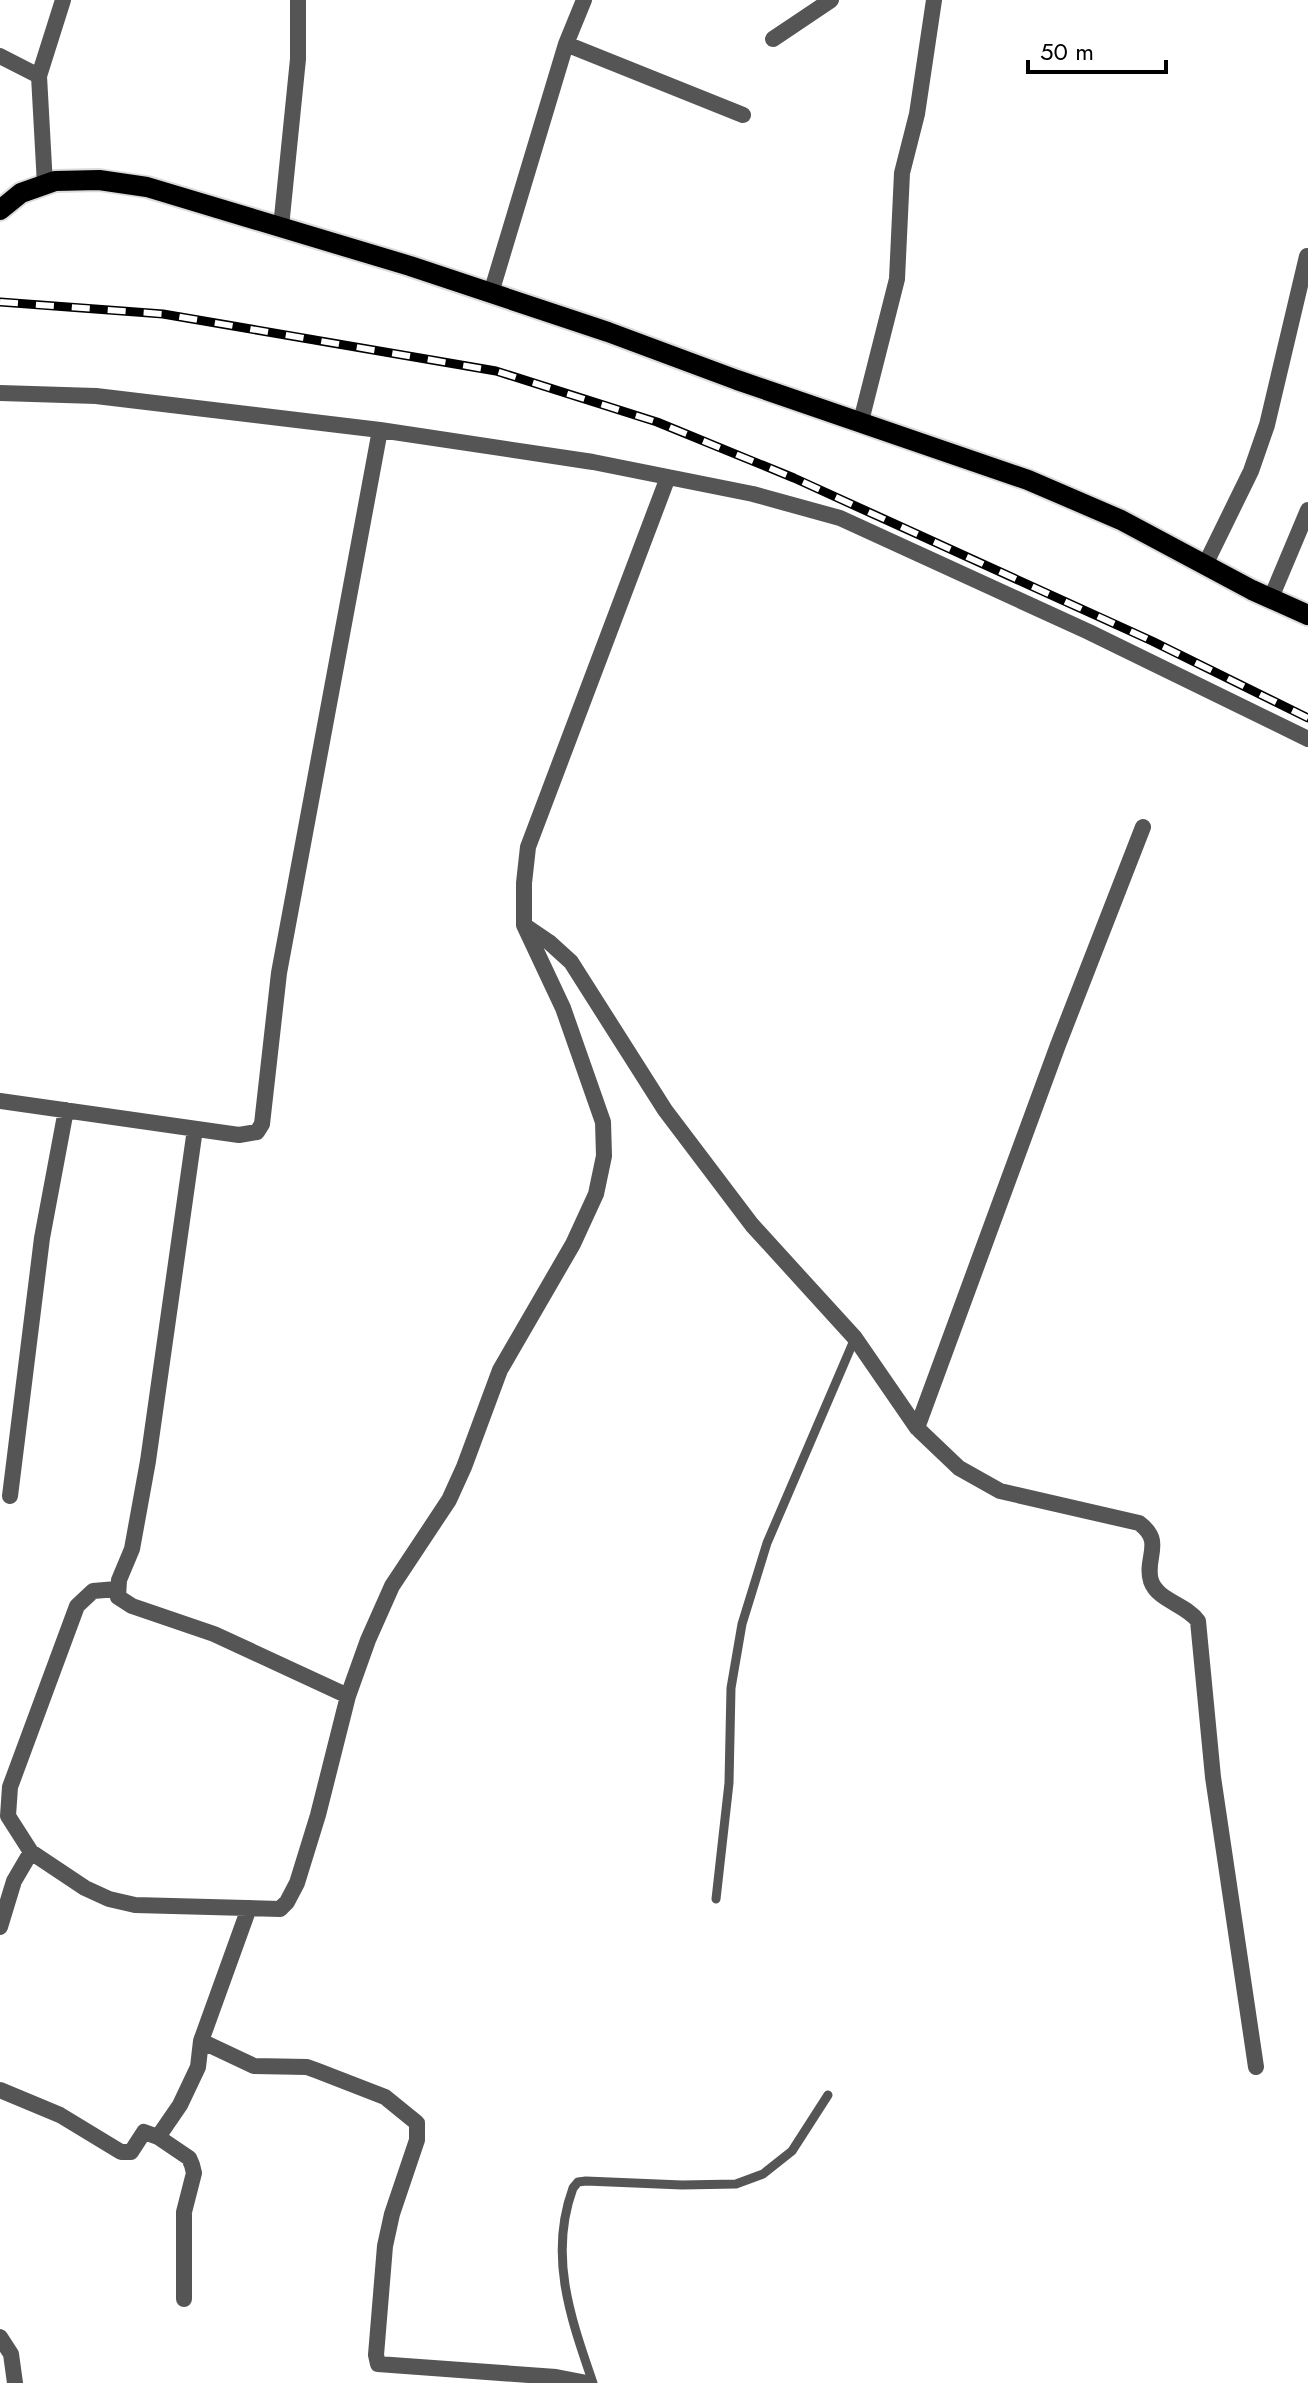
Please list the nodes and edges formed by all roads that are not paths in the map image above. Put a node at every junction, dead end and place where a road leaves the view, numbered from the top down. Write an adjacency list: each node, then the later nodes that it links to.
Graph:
1 (63, 0): 9 (street)
2 (298, 0): 13 (street)
3 (584, 0): 7 (street)
4 (831, 0): 6 (street)
5 (934, 0): 17 (street)
6 (773, 39)
7 (566, 44): 10 (street); 15 (street)
8 (0, 56): 9 (street)
9 (39, 76): 11 (street)
10 (743, 115)
11 (45, 185): 12 (main road); 13 (main road)
12 (0, 210)
13 (281, 227): 15 (main road)
14 (1307, 256): 21 (street)
15 (491, 293): 17 (main road)
16 (0, 393): 18 (street)
17 (861, 421): 21 (main road)
18 (380, 430): 19 (street); 29 (street)
19 (668, 477): 24 (street); 26 (street)
20 (1308, 510): 22 (street)
21 (1205, 565): 22 (main road)
22 (1271, 598): 23 (main road)
23 (1308, 615)
24 (1308, 739)
25 (1143, 827): 31 (street)
26 (524, 925): 30 (street); 34 (street)
27 (0, 1101): 28 (street)
28 (66, 1110): 29 (street); 32 (street)
29 (195, 1129): 33 (street)
30 (855, 1338): 31 (street); 36 (lane)
31 (917, 1428): 40 (street)
32 (10, 1496)
33 (117, 1589): 34 (street); 35 (street)
34 (348, 1696): 37 (street)
35 (31, 1852): 37 (street); 38 (street)
36 (716, 1899)
37 (249, 1908): 39 (street)
38 (0, 1927)
39 (201, 2041): 43 (street); 46 (street)
40 (1256, 2067)
41 (0, 2090): 43 (street)
42 (828, 2095): 48 (lane)
43 (158, 2137): 44 (street)
44 (184, 2299)
45 (0, 2337): 47 (street)
46 (505, 2378): 48 (street)
47 (15, 2383)
48 (590, 2383)

